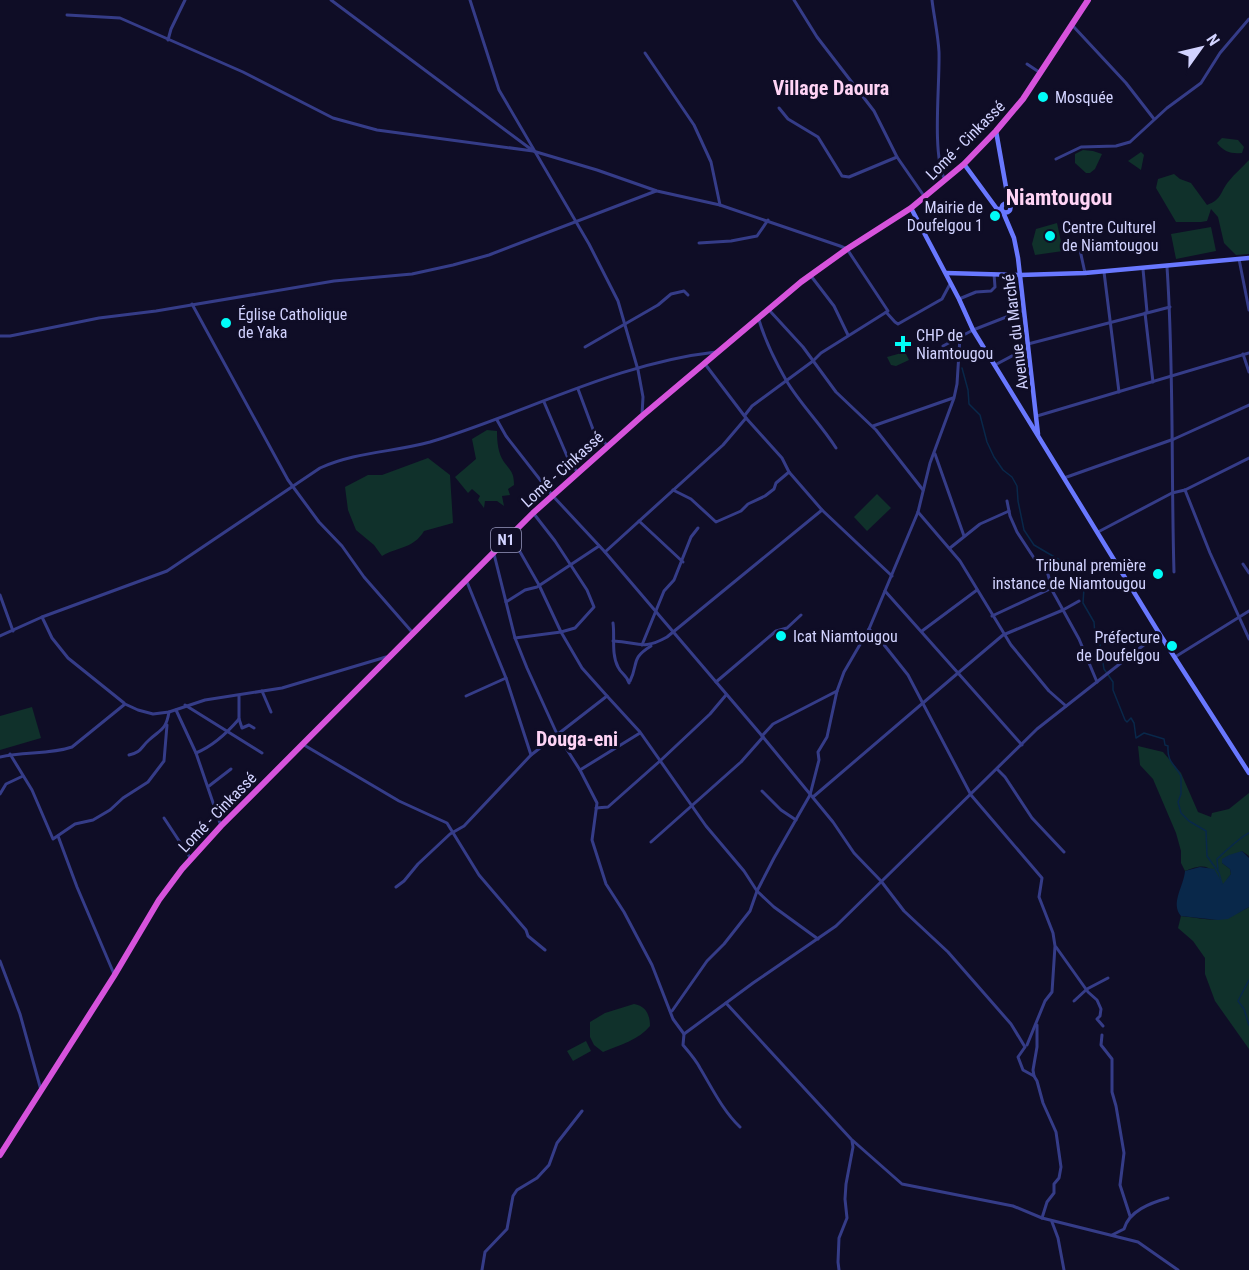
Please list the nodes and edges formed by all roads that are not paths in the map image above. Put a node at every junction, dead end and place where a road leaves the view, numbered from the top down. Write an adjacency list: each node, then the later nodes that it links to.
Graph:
1 (185, 0): 10 (street)
2 (331, 0): 17 (street)
3 (470, 0): 17 (street)
4 (794, 0): 18 (street)
5 (932, 0): 21 (street)
6 (1088, 0): 9 (highway, Lomé - Cinkassé / N1)
7 (67, 15): 10 (street)
8 (1249, 19): 15 (street)
9 (1072, 24): 13 (highway, Lomé - Cinkassé / N1); 15 (street)
10 (168, 40): 17 (street)
11 (645, 53): 25 (street)
12 (1027, 63): 13 (street)
13 (1041, 73): 16 (highway, Lomé - Cinkassé / N1)
14 (779, 108): 18 (street)
15 (1154, 119): 19 (street)
16 (996, 131): 20 (highway, Lomé - Cinkassé / N1); 24 (main road)
17 (533, 152): 22 (street); 30 (street)
18 (897, 157): 23 (street)
19 (1056, 159)
20 (964, 164): 21 (highway, Lomé - Cinkassé / N1); 27 (main road, Avenue du Marché)
21 (945, 180): 23 (highway, Lomé - Cinkassé / N1)
22 (657, 190): 25 (street); 30 (street)
23 (925, 198): 26 (highway, Lomé - Cinkassé / N1)
24 (1009, 204): 27 (main road); 28 (main road, Avenue du Marché)
25 (720, 205): 29 (street)
26 (911, 208): 33 (highway, Lomé - Cinkassé / N1); 40 (main road)
27 (1002, 211): 28 (main road); 31 (main road, Avenue du Marché)
28 (1010, 211): 31 (main road, Avenue du Marché)
29 (768, 220): 32 (street); 33 (street)
30 (575, 221): 48 (street); 57 (street)
31 (1011, 227): 44 (main road, Avenue du Marché)
32 (699, 243)
33 (847, 249): 43 (highway, Lomé - Cinkassé / N1); 53 (street)
34 (1080, 250): 41 (street)
35 (1249, 258): 36 (main road)
36 (1239, 259): 37 (main road); 52 (street)
37 (1167, 267): 38 (main road); 49 (street)
38 (1143, 269): 39 (main road); 54 (street)
39 (1104, 272): 41 (main road); 56 (street)
40 (946, 273): 42 (main road); 45 (main road)
41 (1085, 273): 44 (main road)
42 (994, 274): 44 (main road); 47 (street)
43 (810, 275): 50 (highway, Lomé - Cinkassé / N1); 59 (street)
44 (1020, 276): 51 (main road, Avenue du Marché)
45 (951, 283): 47 (main road); 53 (street)
46 (688, 295): 57 (street)
47 (959, 298): 58 (main road)
48 (192, 304): 60 (street); 95 (street)
49 (1170, 307): 54 (street); 73 (street)
50 (768, 310): 55 (highway, Lomé - Cinkassé / N1); 68 (street)
51 (1024, 310): 58 (street); 62 (main road, Avenue du Marché)
52 (1249, 310)
53 (886, 312): 59 (street)
54 (1146, 313): 56 (street); 75 (street)
55 (758, 318): 65 (highway, Lomé - Cinkassé / N1); 74 (street)
56 (1110, 322): 62 (street); 77 (street)
57 (626, 323): 64 (street); 71 (street)
58 (973, 330): 61 (street); 70 (main road)
59 (848, 335): 68 (street)
60 (0, 336)
61 (960, 338): 63 (street); 78 (street)
62 (1028, 345): 70 (street); 83 (main road, Avenue du Marché)
63 (943, 346)
64 (585, 347)
65 (718, 352): 69 (highway, Lomé - Cinkassé / N1); 71 (street)
66 (1249, 353): 67 (street)
67 (1243, 354): 72 (street); 73 (street)
68 (813, 361): 74 (street); 85 (street)
69 (705, 364): 81 (highway, Lomé - Cinkassé / N1); 82 (street)
70 (995, 365): 86 (main road)
71 (638, 369): 76 (street); 81 (street)
72 (1249, 372)
73 (1173, 375): 75 (street); 87 (street)
74 (786, 380): 82 (street); 89 (street)
75 (1153, 382): 77 (street)
76 (578, 389): 79 (street); 88 (street)
77 (1119, 392): 83 (street)
78 (954, 398): 85 (street); 90 (street)
79 (544, 402): 84 (street); 92 (street)
80 (1249, 405): 87 (street)
81 (642, 416): 88 (highway, Lomé - Cinkassé / N1)
82 (745, 416): 93 (street); 96 (street)
83 (1037, 416): 86 (main road, Avenue du Marché)
84 (497, 420): 95 (street); 100 (street)
85 (873, 426): 97 (street)
86 (1038, 434): 94 (main road)
87 (1174, 439): 94 (street); 99 (street)
88 (608, 446): 92 (highway, Lomé - Cinkassé / N1)
89 (836, 448)
90 (934, 452): 97 (street); 110 (street)
91 (1249, 458): 98 (street)
92 (577, 472): 100 (highway, Lomé - Cinkassé / N1)
93 (789, 472): 96 (street); 102 (street)
94 (1064, 478): 108 (main road)
95 (294, 486): 134 (street); 143 (street)
96 (673, 490): 106 (street)
97 (923, 490): 104 (street)
98 (1185, 490): 99 (street); 135 (street)
99 (1172, 493): 108 (street); 118 (street)
100 (552, 495): 105 (highway, Lomé - Cinkassé / N1); 111 (street)
101 (1007, 501): 103 (street)
102 (822, 510): 120 (street); 141 (street)
103 (1008, 511): 110 (street); 123 (street)
104 (918, 512): 112 (street); 120 (street)
105 (533, 513): 109 (highway, Lomé - Cinkassé / N1); 117 (street)
106 (639, 521): 114 (street); 115 (street)
107 (698, 528): 115 (street)
108 (1098, 532): 142 (main road)
109 (510, 535): 113 (highway, Lomé - Cinkassé / N1); 122 (street)
110 (964, 536): 112 (street)
111 (599, 546): 114 (street); 117 (street)
112 (950, 548): 124 (street)
113 (494, 552): 121 (highway, Lomé - Cinkassé / N1); 128 (street)
114 (605, 552): 131 (street)
115 (683, 562): 131 (street)
116 (1243, 564): 119 (street)
117 (570, 566): 122 (street); 140 (street)
118 (1174, 572)
119 (1249, 573)
120 (892, 577): 125 (street)
121 (466, 580): 143 (highway, Lomé - Cinkassé / N1); 154 (street)
122 (539, 585): 128 (street); 140 (street)
123 (1052, 588): 129 (street); 133 (street)
124 (976, 590): 133 (street); 139 (street)
125 (885, 591): 137 (street); 139 (street)
126 (0, 595): 138 (street)
127 (1079, 601): 129 (street)
128 (506, 602): 146 (street)
129 (1063, 610): 144 (street); 156 (street)
130 (1249, 611): 135 (street)
131 (656, 613): 141 (street); 149 (street)
132 (801, 615): 155 (street)
133 (992, 616): 144 (street)
134 (42, 617): 138 (street); 164 (street)
135 (1239, 617): 147 (street); 152 (street)
136 (613, 623): 148 (street)
137 (868, 629): 158 (street); 163 (street)
138 (13, 631): 145 (street)
139 (922, 631): 153 (street)
140 (561, 632): 146 (street); 162 (street)
141 (673, 633): 150 (street); 155 (street)
142 (1159, 633): 152 (main road); 156 (street)
143 (413, 634): 151 (highway, Lomé - Cinkassé / N1)
144 (1003, 635): 153 (street); 166 (street)
145 (0, 636)
146 (515, 638): 175 (street)
147 (1249, 639)
148 (613, 641): 149 (street); 150 (street)
149 (642, 645): 150 (street)
150 (651, 646)
151 (391, 655): 157 (street); 177 (highway, Lomé - Cinkassé / N1)
152 (1175, 657): 189 (main road)
153 (958, 673): 163 (street); 178 (street)
154 (506, 678): 161 (street); 183 (street)
155 (716, 682): 159 (street)
156 (1097, 682): 166 (street)
157 (262, 691): 160 (street); 169 (street)
158 (837, 691): 176 (street); 195 (street)
159 (726, 695): 176 (street); 185 (street)
160 (239, 696): 165 (street); 170 (street)
161 (466, 696)
162 (608, 696): 174 (street); 175 (street)
163 (924, 702): 194 (street); 195 (street)
164 (125, 704): 168 (street); 181 (street)
165 (185, 705): 167 (street); 173 (street)
166 (1066, 706): 178 (street)
167 (176, 710): 168 (street); 179 (street)
168 (170, 712): 171 (street)
169 (271, 712)
170 (239, 719): 172 (street); 173 (street)
171 (167, 725): 182 (street); 202 (street)
172 (254, 728)
173 (228, 732): 179 (street); 180 (street)
174 (640, 732): 185 (street); 188 (street)
175 (557, 734): 183 (street); 188 (street)
176 (762, 736): 195 (street); 196 (street)
177 (303, 744): 200 (highway, Lomé - Cinkassé / N1); 201 (street)
178 (1022, 745): 187 (street)
179 (196, 753): 191 (street)
180 (262, 753)
181 (10, 754): 184 (street); 190 (street)
182 (129, 755)
183 (531, 755): 201 (street)
184 (0, 757)
185 (660, 761): 196 (street); 197 (street)
186 (231, 769): 191 (street)
187 (997, 769): 194 (street); 204 (street)
188 (580, 770): 197 (street)
189 (1249, 773)
190 (23, 776): 193 (street); 202 (street)
191 (208, 787): 200 (street)
192 (762, 791): 199 (street)
193 (0, 794)
194 (971, 795): 206 (street); 210 (street)
195 (811, 796): 199 (street); 206 (street)
196 (692, 806): 203 (street); 208 (street)
197 (596, 808): 218 (street)
198 (164, 818): 205 (street)
199 (796, 820): 208 (street)
200 (221, 826): 205 (highway, Lomé - Cinkassé / N1)
201 (454, 833): 207 (street); 211 (street)
202 (58, 836): 213 (street)
203 (651, 842)
204 (1064, 852)
205 (191, 859): 213 (highway, Lomé - Cinkassé / N1)
206 (881, 881): 209 (street); 224 (street)
207 (396, 887)
208 (757, 891): 209 (street); 218 (street)
209 (818, 939): 217 (street)
210 (1055, 946): 215 (street); 219 (street)
211 (545, 950)
212 (0, 960): 225 (street)
213 (114, 976): 225 (highway, Lomé - Cinkassé / N1)
214 (1108, 978): 215 (street)
215 (1087, 989): 216 (street); 220 (street)
216 (1074, 1001)
217 (726, 1004): 221 (street); 228 (street)
218 (672, 1011): 221 (street)
219 (1037, 1023): 223 (street); 224 (street)
220 (1103, 1026)
221 (684, 1034): 227 (street)
222 (1102, 1035): 231 (street)
223 (1027, 1045)
224 (1034, 1076): 232 (street)
225 (41, 1090): 229 (highway, Lomé - Cinkassé / N1)
226 (582, 1111): 235 (street)
227 (740, 1127)
228 (851, 1139): 232 (street); 236 (street)
229 (0, 1155)
230 (1168, 1198): 231 (street)
231 (1130, 1216): 234 (street)
232 (1042, 1218): 233 (street)
233 (1051, 1220): 234 (street); 237 (street)
234 (1110, 1235): 238 (street)
235 (482, 1270)
236 (839, 1270)
237 (1064, 1270)
238 (1178, 1270)

